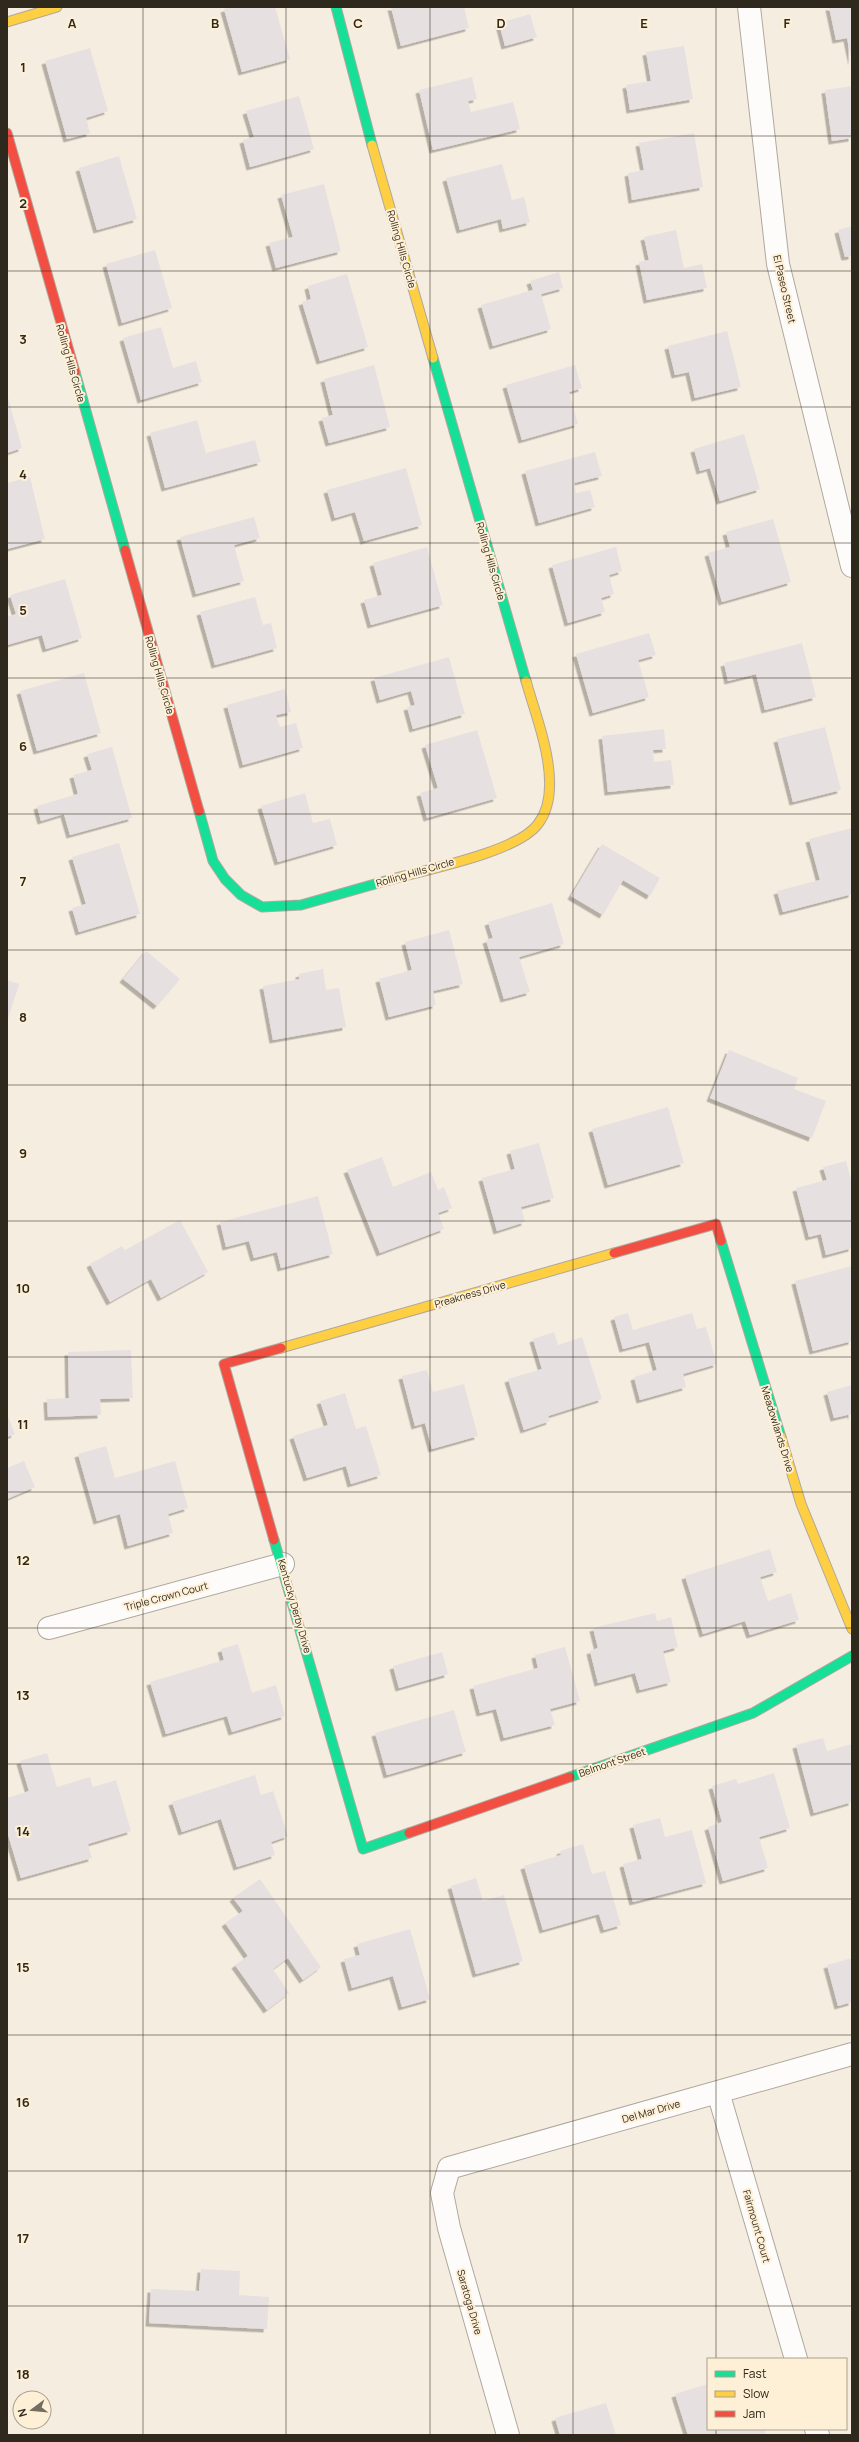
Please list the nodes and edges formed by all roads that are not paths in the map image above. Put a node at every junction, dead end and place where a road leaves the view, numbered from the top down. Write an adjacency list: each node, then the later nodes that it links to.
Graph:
1 (57, 7): 4 (street)
2 (336, 7): 5 (street, Rolling Hills Circle)
3 (749, 7): 6 (street, El Paseo Street)
4 (7, 22)
5 (7, 133)
6 (852, 566)
7 (716, 1224): 8 (street, Preakness Drive); 11 (street, Meadowlands Drive)
8 (224, 1364): 9 (street, Kentucky Derby Drive)
9 (283, 1564): 10 (street, Triple Crown Court); 13 (street, Kentucky Derby Drive)
10 (49, 1628)
11 (852, 1629)
12 (852, 1656): 13 (street, Belmont Street)
13 (362, 1849)
14 (852, 2054): 15 (street, Del Mar Drive)
15 (718, 2092): 16 (street, Del Mar Drive); 17 (street, Fairmount Court)
16 (449, 2168): 18 (street, Saratoga Drive)
17 (796, 2358)
18 (508, 2435)

